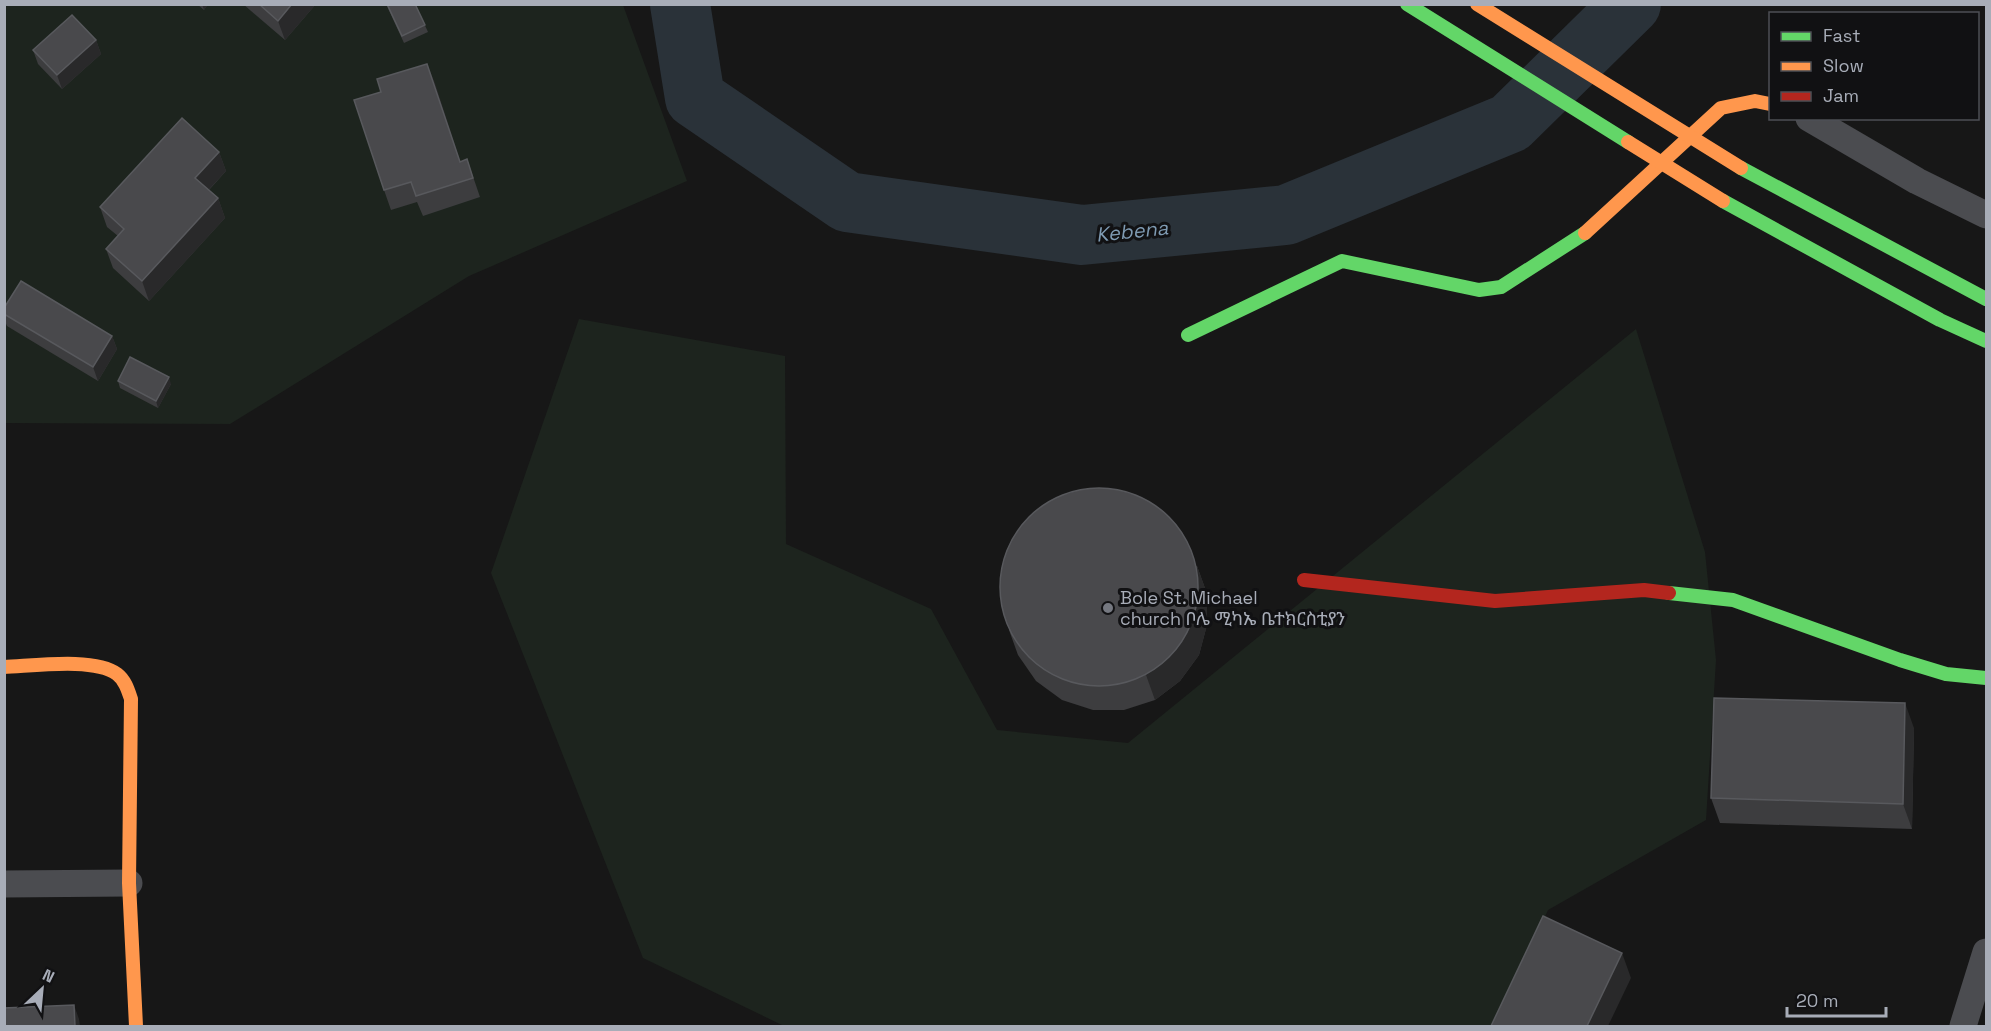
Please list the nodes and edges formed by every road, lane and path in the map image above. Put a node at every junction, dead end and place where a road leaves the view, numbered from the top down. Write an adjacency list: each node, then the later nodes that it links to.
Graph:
1 (1407, 4): 8 (street, bridge)
2 (1477, 4): 6 (street, bridge)
3 (1769, 104): 7 (street)
4 (1812, 120): 5 (street)
5 (1986, 215)
6 (1986, 299)
7 (1188, 335)
8 (1986, 341)
9 (1304, 580): 11 (street)
10 (4, 667): 12 (street)
11 (1986, 678)
12 (129, 883): 13 (street); 15 (street)
13 (4, 884)
14 (1986, 952): 16 (street)
15 (136, 1026)
16 (1964, 1026)

